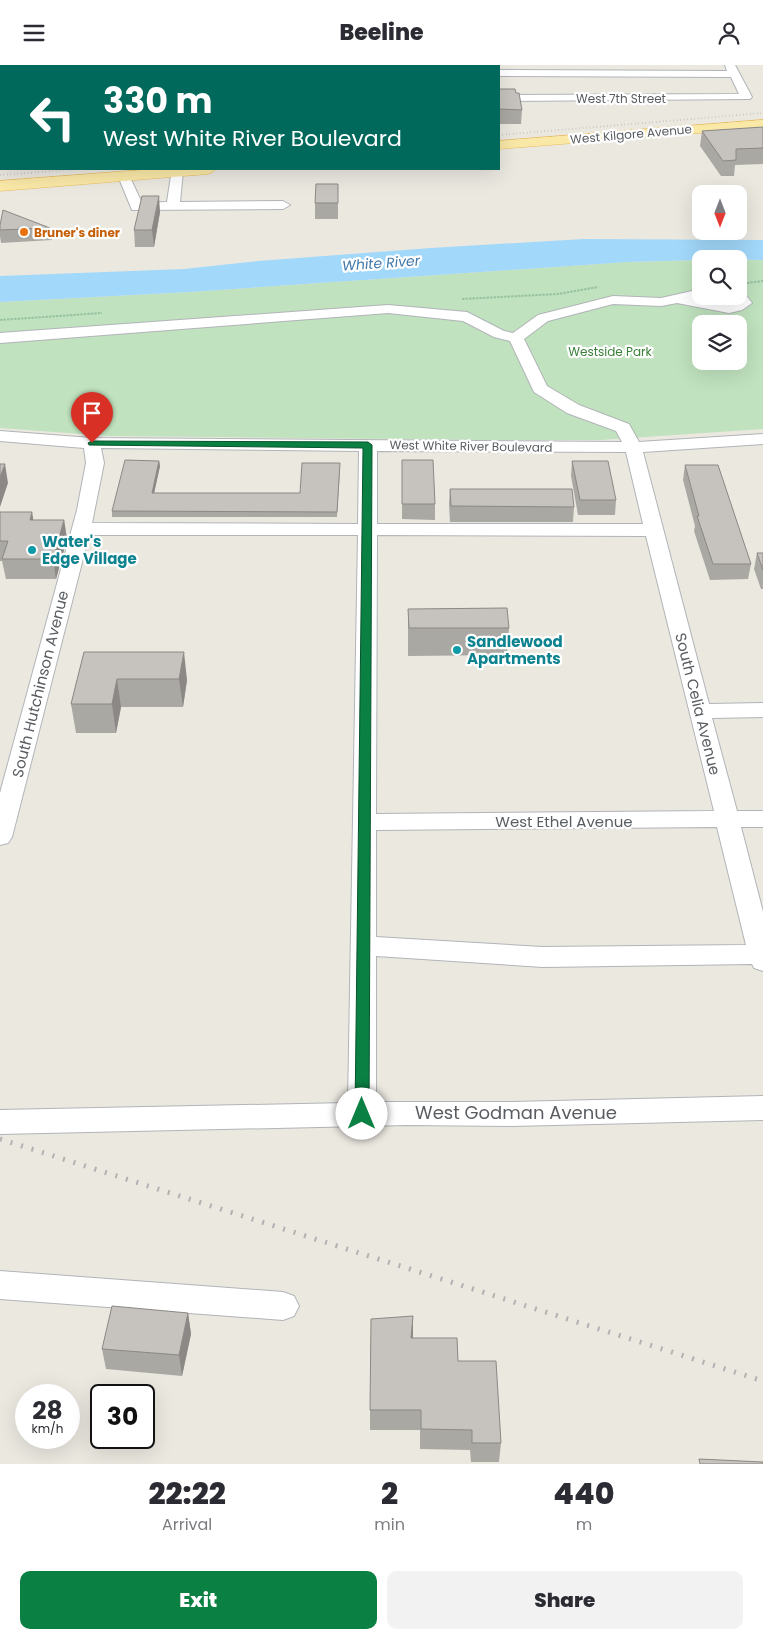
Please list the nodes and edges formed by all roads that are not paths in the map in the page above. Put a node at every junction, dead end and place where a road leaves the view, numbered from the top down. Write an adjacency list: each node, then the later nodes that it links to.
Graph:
1 (732, 69): 2 (street); 3 (street, West 7th Street)
2 (500, 73)
3 (500, 98)
4 (763, 124): 5 (main road, West Kilgore Avenue)
5 (500, 145)
6 (192, 170): 7 (main road)
7 (177, 171): 8 (main road); 11 (street)
8 (124, 176): 9 (main road); 11 (street)
9 (0, 186)
10 (283, 205): 11 (street)
11 (173, 206)
12 (692, 295): 13 (street)
13 (674, 299): 14 (street); 18 (street)
14 (692, 301)
15 (705, 305): 16 (street)
16 (742, 305)
17 (0, 337): 18 (street)
18 (516, 339): 23 (street, South Celia Avenue)
19 (0, 436): 21 (street, West White River Boulevard)
20 (763, 439): 23 (street, West White River Boulevard)
21 (92, 443): 22 (street, West White River Boulevard); 24 (street, South Hutchinson Avenue)
22 (368, 445): 23 (street, West White River Boulevard); 25 (street)
23 (633, 447): 26 (street, South Celia Avenue)
24 (81, 529): 25 (street); 32 (street, South Hutchinson Avenue)
25 (367, 529): 26 (street); 31 (street)
26 (654, 530): 28 (street, South Celia Avenue)
27 (763, 709): 28 (street)
28 (700, 711): 29 (street, South Celia Avenue)
29 (727, 819): 30 (street, West Ethel Avenue); 31 (street, West Ethel Avenue); 34 (street, South Celia Avenue)
30 (763, 819)
31 (364, 822): 33 (street)
32 (0, 837)
33 (364, 946): 34 (street); 36 (street)
34 (762, 956)
35 (763, 1108): 36 (street, West Godman Avenue)
36 (362, 1114): 37 (street, West Godman Avenue)
37 (0, 1122)
38 (0, 1285): 39 (street)
39 (283, 1306)

